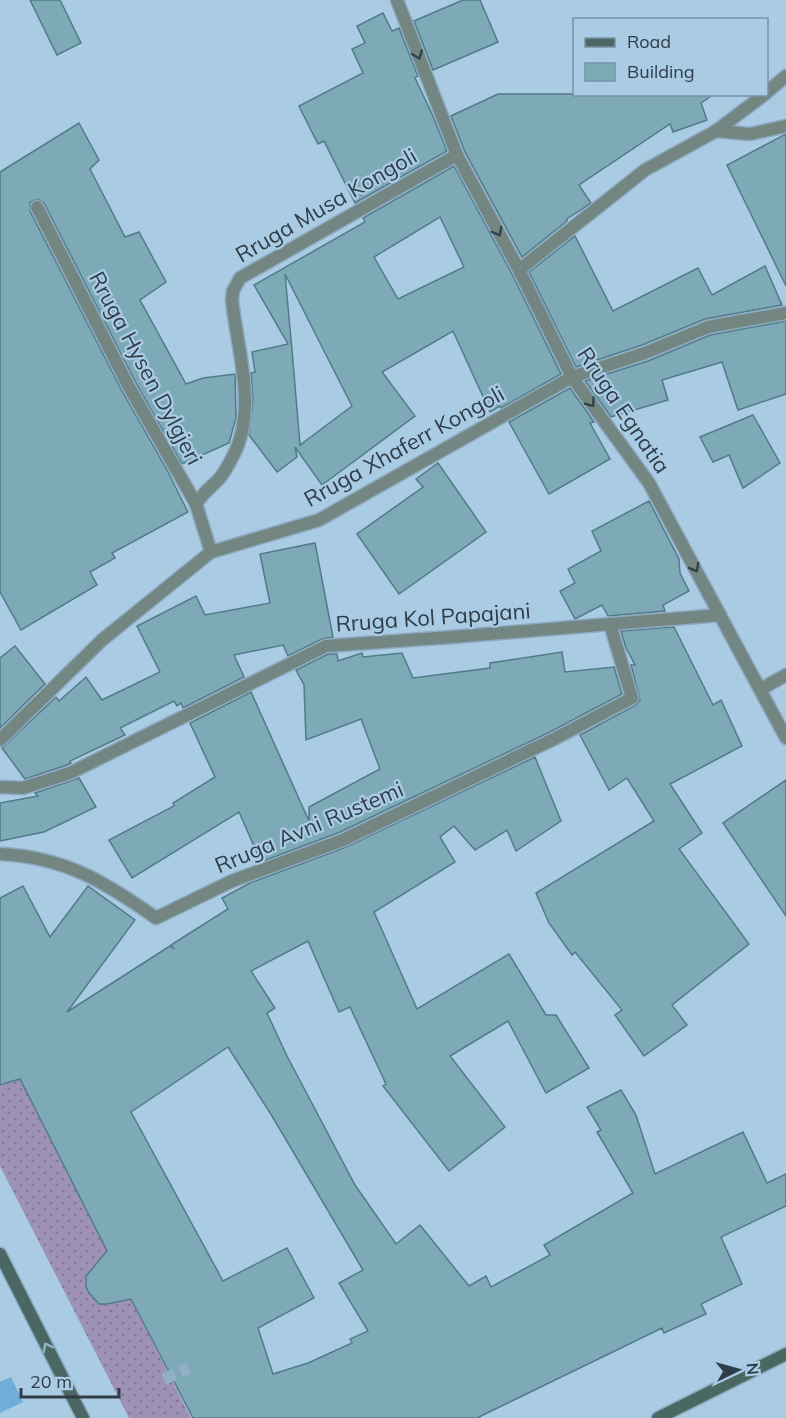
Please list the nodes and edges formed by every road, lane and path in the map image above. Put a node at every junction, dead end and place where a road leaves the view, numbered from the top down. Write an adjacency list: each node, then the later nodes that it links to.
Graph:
1 (397, 0): 7 (street, Rruga Egnatia, one-way to 7)
2 (786, 76): 3 (street)
3 (768, 92)
4 (763, 96): 6 (street)
5 (786, 126): 6 (street)
6 (716, 131): 9 (street)
7 (457, 155): 9 (street, Rruga Egnatia, one-way to 9); 12 (street, Rruga Musa Kongoli)
8 (37, 207): 12 (street, Rruga Hysen Dylgjeri)
9 (519, 270): 11 (street, Rruga Egnatia)
10 (786, 313): 11 (street, Rruga Xhaferr Kongoli)
11 (572, 377): 13 (street, Rruga Xhaferr Kongoli); 14 (street, Rruga Egnatia, one-way to 14)
12 (196, 504): 13 (street, Rruga Hysen Dylgjeri)
13 (211, 552): 19 (street, Rruga Xhaferr Kongoli)
14 (720, 615): 15 (street, Rruga Kol Papajani); 17 (street, Rruga Egnatia)
15 (610, 624): 20 (street, Rruga Kol Papajani); 21 (street, Rruga Avni Rustemi)
16 (786, 675): 17 (street)
17 (761, 689): 18 (street, Rruga Egnatia)
18 (786, 738)
19 (0, 740)
20 (0, 787)
21 (0, 854)
22 (0, 1254): 24 (main road, one-way to 22)
23 (786, 1354): 25 (main road)
24 (83, 1418)
25 (658, 1418)

